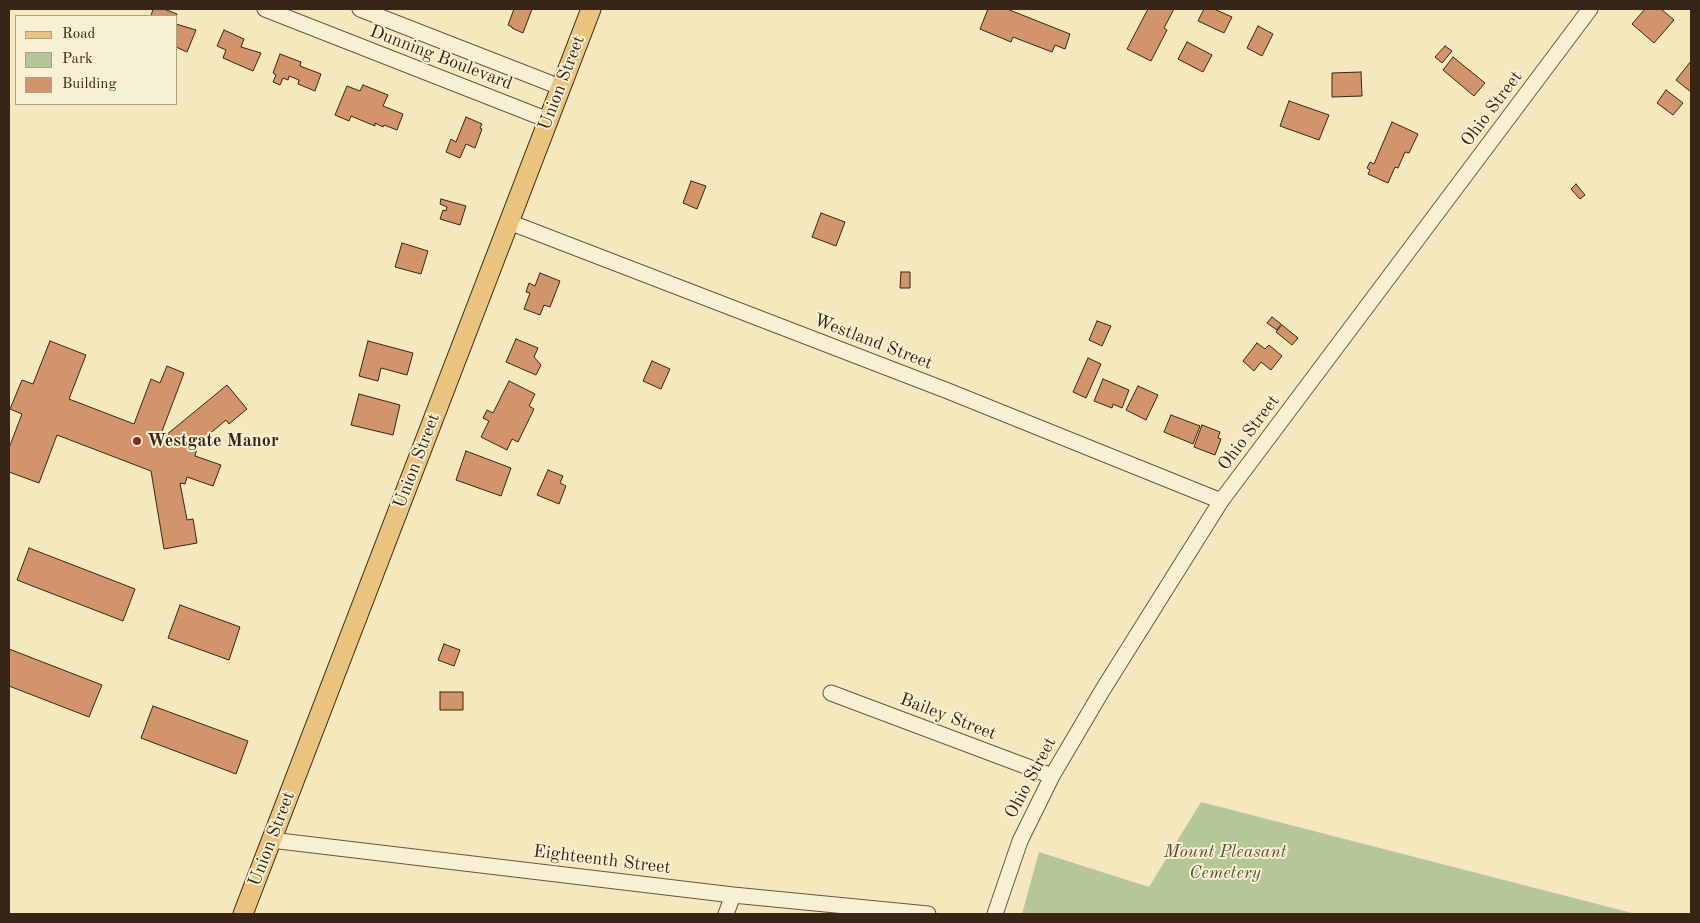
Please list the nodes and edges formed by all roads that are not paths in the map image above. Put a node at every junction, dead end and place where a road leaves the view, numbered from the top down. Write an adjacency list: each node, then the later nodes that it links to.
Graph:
1 (265, 9): 6 (street, Dunning Boulevard)
2 (360, 9): 5 (street, Dunning Boulevard)
3 (591, 9): 5 (main road, Union Street)
4 (1590, 9): 8 (street, Ohio Street)
5 (560, 88): 6 (main road, Union Street)
6 (548, 120): 7 (main road, Union Street)
7 (509, 222): 8 (street, Westland Street); 11 (main road, Union Street)
8 (1221, 501): 10 (street, Ohio Street)
9 (831, 693): 10 (street, Bailey Street)
10 (1052, 776): 16 (street, Ohio Street)
11 (271, 840): 12 (street, Eighteenth Street); 13 (main road, Union Street)
12 (733, 895): 14 (street); 15 (street, Eighteenth Street)
13 (243, 914)
14 (726, 914)
15 (928, 914)
16 (996, 914)

